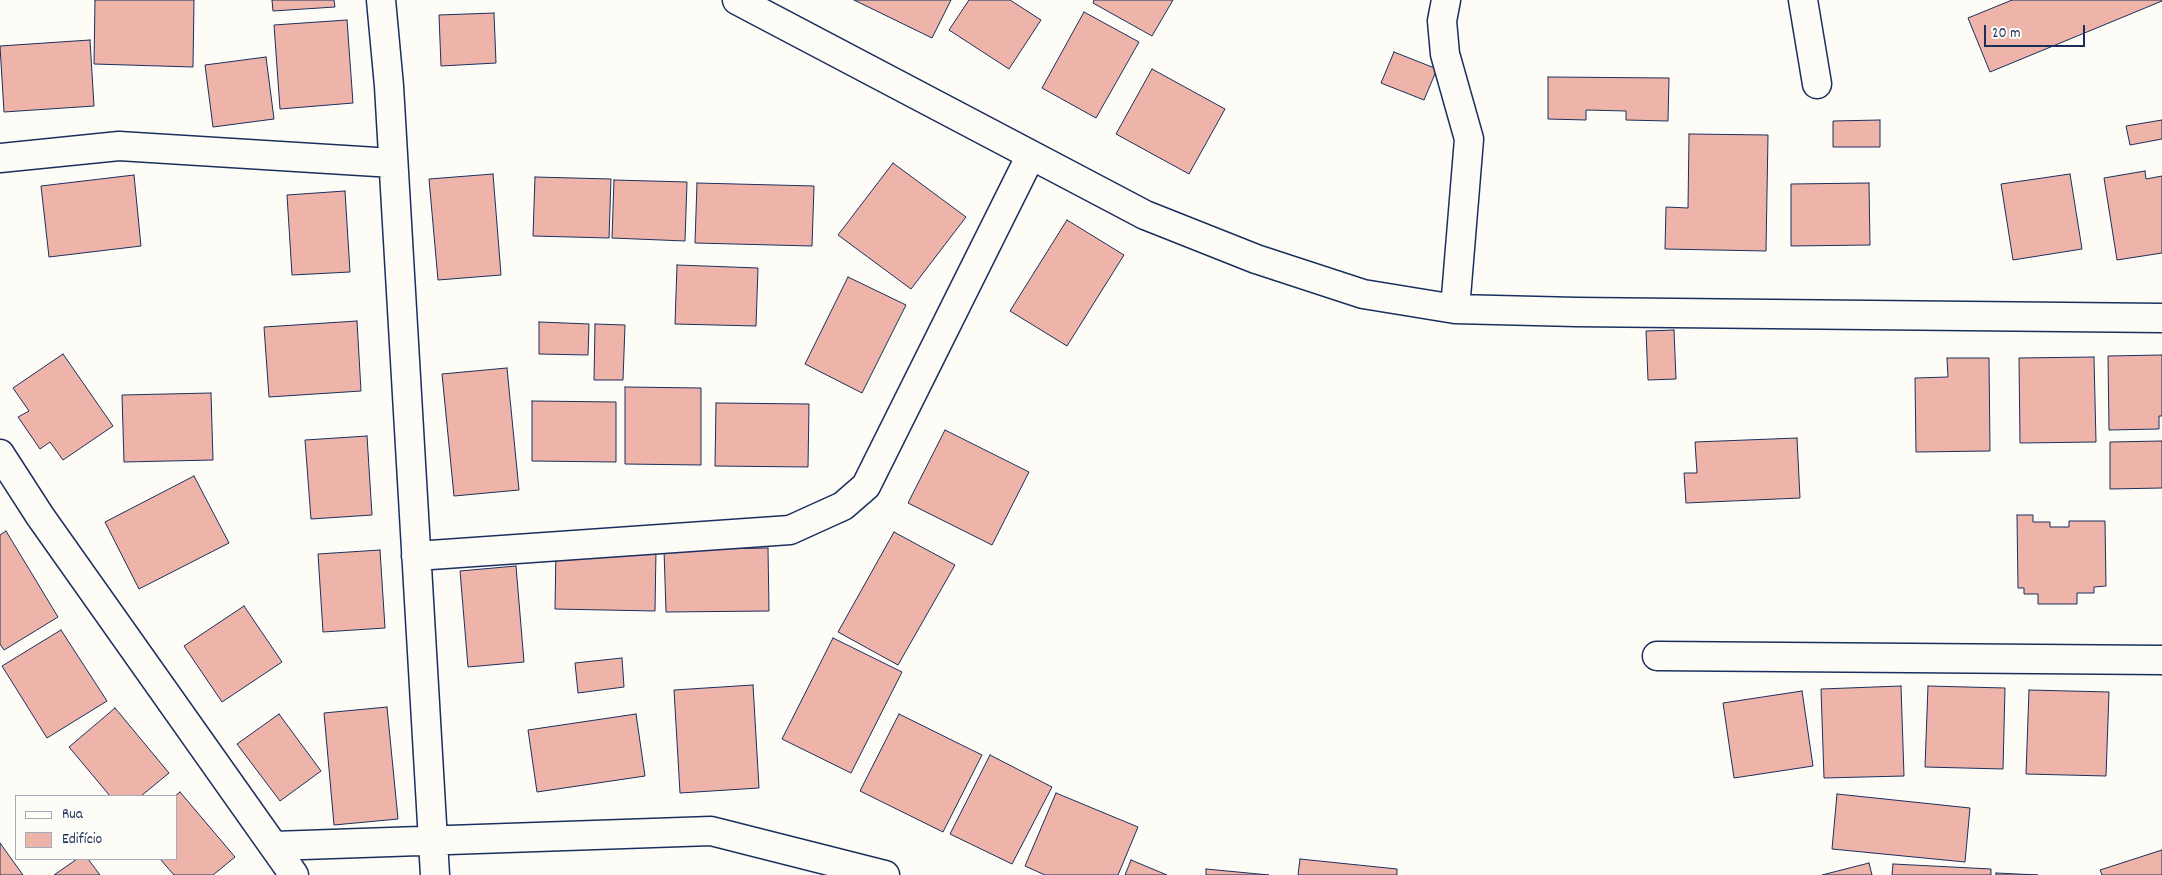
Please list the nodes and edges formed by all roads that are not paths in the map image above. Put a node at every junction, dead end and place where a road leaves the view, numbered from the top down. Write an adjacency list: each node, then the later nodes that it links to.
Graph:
1 (381, 0): 8 (street)
2 (737, 0): 6 (street)
3 (1446, 0): 9 (street)
4 (1803, 0): 5 (street)
5 (1817, 84)
6 (1031, 155): 9 (street); 12 (street)
7 (0, 158): 8 (street)
8 (393, 162): 12 (street)
9 (1455, 308): 10 (street)
10 (2162, 318)
11 (0, 454): 16 (street)
12 (416, 556): 15 (street)
13 (1657, 656): 14 (street)
14 (2162, 660)
15 (433, 840): 16 (street); 18 (street); 19 (street)
16 (274, 846): 17 (street)
17 (294, 875)
18 (435, 875)
19 (885, 875)

